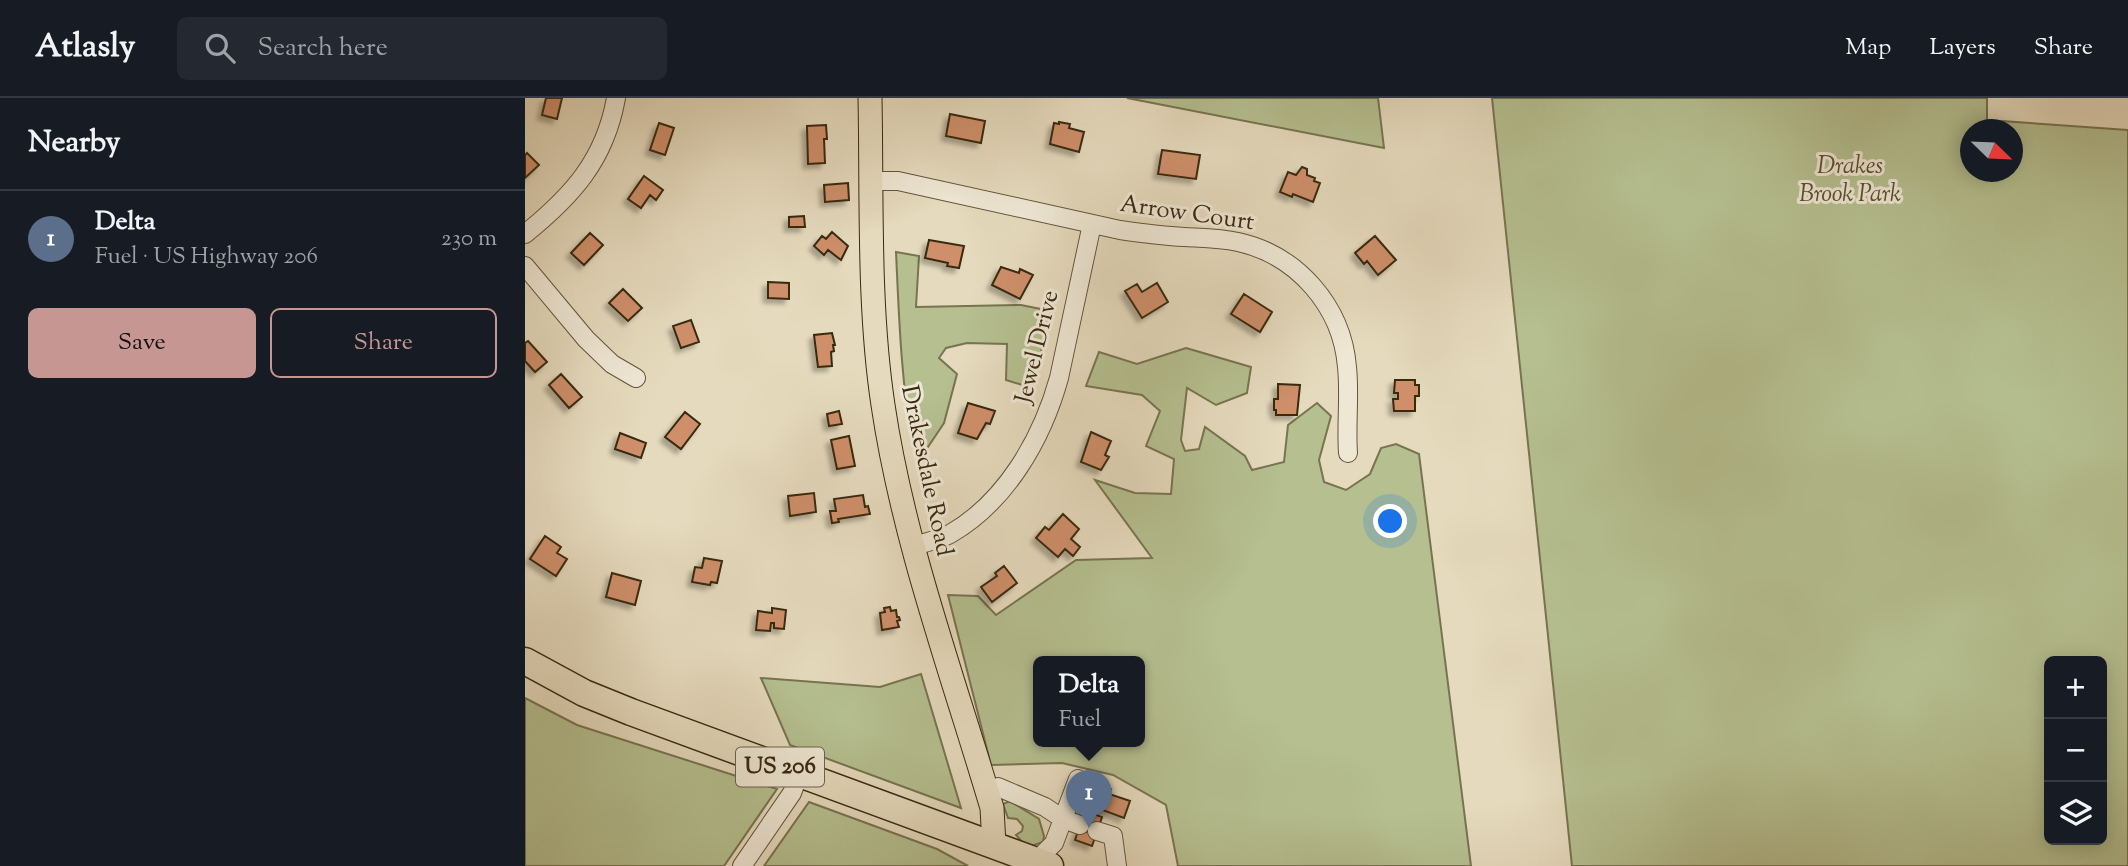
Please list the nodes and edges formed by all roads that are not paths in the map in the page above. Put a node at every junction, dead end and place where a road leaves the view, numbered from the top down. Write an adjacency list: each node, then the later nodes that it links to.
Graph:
1 (616, 98): 5 (street)
2 (870, 98): 3 (main road, Drakesdale Road)
3 (871, 181): 4 (street, Arrow Court); 9 (main road, Drakesdale Road)
4 (1092, 224): 8 (street, Arrow Court); 9 (street, Jewel Drive)
5 (525, 234)
6 (525, 266): 7 (street)
7 (636, 378)
8 (1348, 453)
9 (914, 546): 13 (main road, Drakesdale Road)
10 (525, 661): 11 (highway, US 206)
11 (799, 774): 15 (highway, US 206); 17 (street)
12 (1078, 779): 14 (street)
13 (986, 791): 14 (street); 15 (main road, Drakesdale Road)
14 (1080, 825): 16 (street); 18 (street)
15 (995, 856): 16 (highway, US 206)
16 (1045, 864)
17 (742, 866)
18 (1117, 866)

